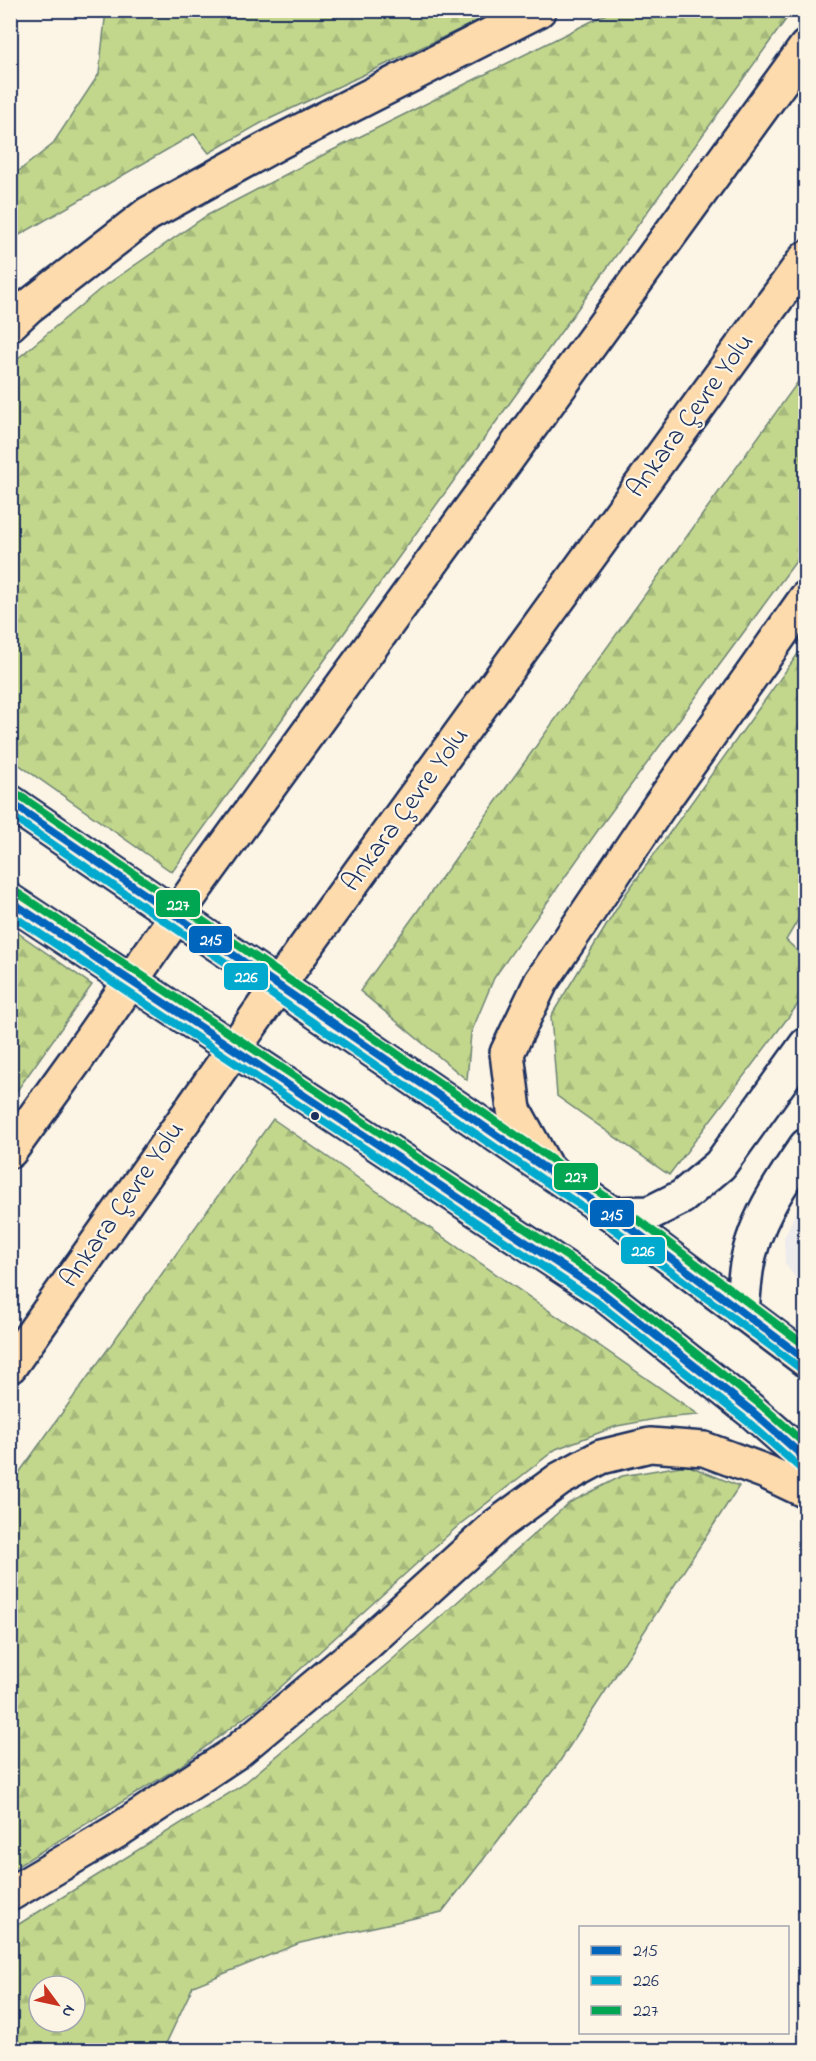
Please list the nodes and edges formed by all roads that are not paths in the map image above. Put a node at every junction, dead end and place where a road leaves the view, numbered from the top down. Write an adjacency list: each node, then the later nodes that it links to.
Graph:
1 (538, 10): 4 (main road)
2 (806, 47): 10 (main road, bridge)
3 (806, 258): 15 (main road, Ankara Çevre Yolu, bridge)
4 (10, 324)
5 (806, 598): 11 (main road)
6 (10, 802): 11 (main road)
7 (10, 901): 16 (main road)
8 (806, 1045): 12 (street)
9 (806, 1146): 13 (street)
10 (10, 1151)
11 (546, 1168): 12 (main road)
12 (612, 1214): 13 (main road)
13 (742, 1313): 14 (main road)
14 (806, 1360)
15 (10, 1365)
16 (806, 1459)
17 (806, 1491): 18 (main road)
18 (10, 1894)

